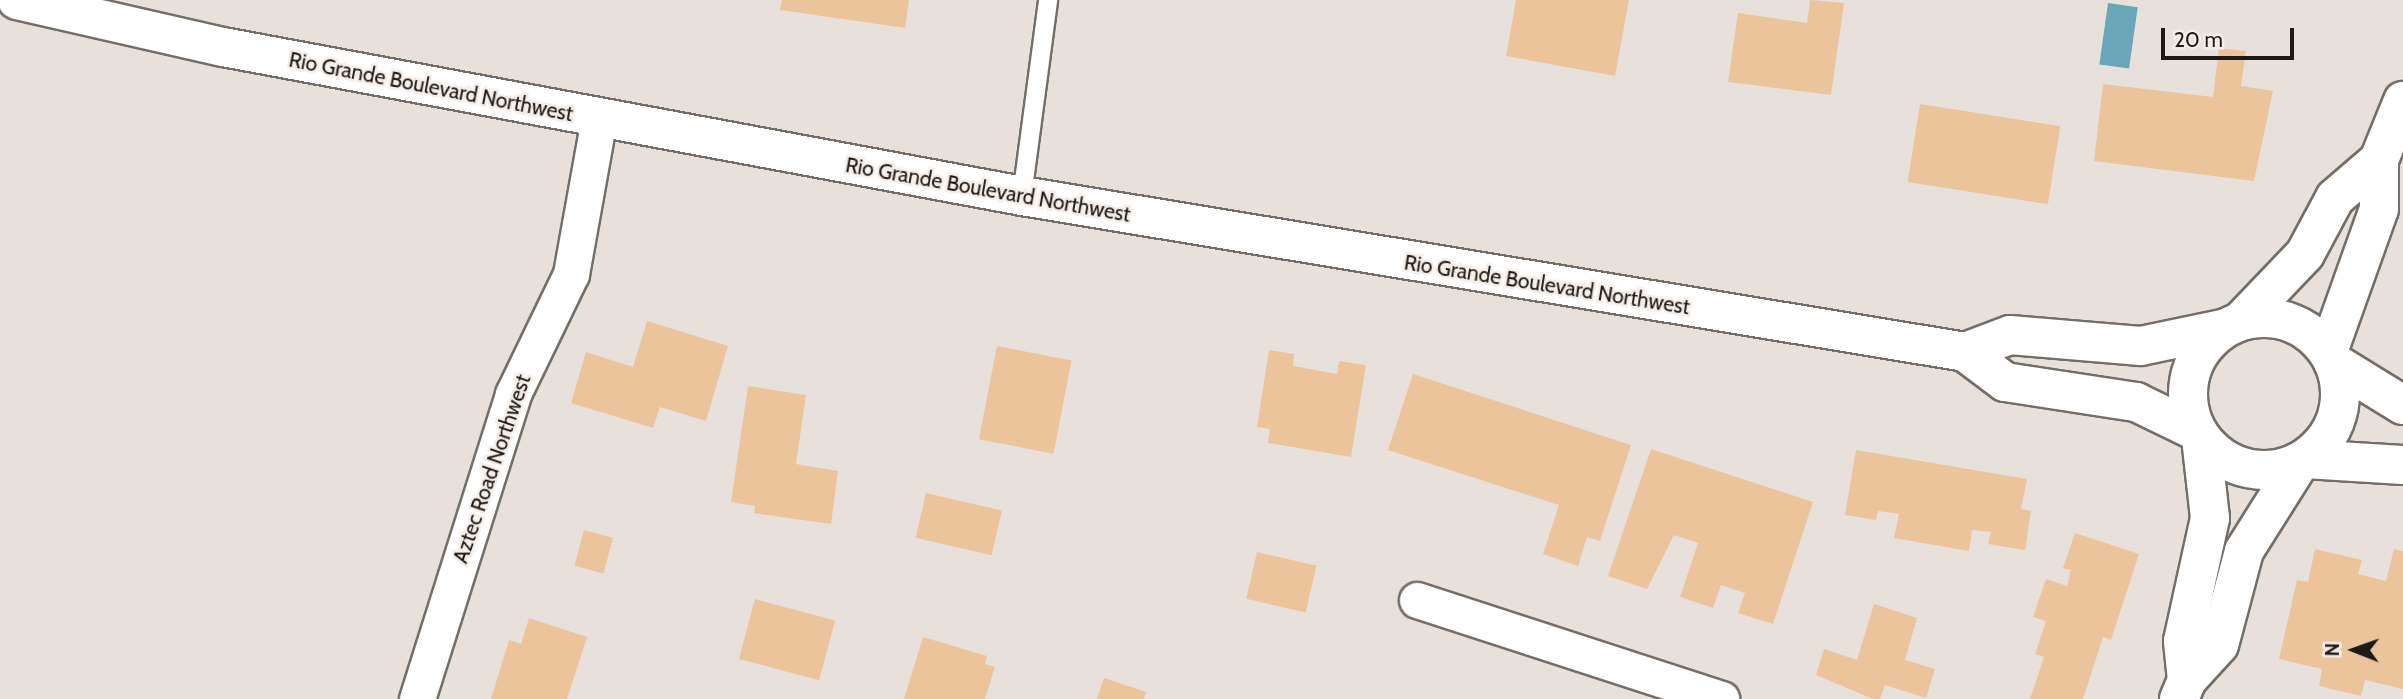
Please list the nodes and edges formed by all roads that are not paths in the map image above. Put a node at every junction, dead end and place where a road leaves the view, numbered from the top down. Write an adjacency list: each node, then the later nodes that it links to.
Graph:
1 (17, 0): 4 (main road, Rio Grande Boulevard Northwest)
2 (1048, 0): 6 (lane)
3 (2403, 101): 5 (main road)
4 (599, 119): 6 (main road, Rio Grande Boulevard Northwest); 16 (street, Aztec Road Northwest)
5 (2379, 160): 7 (main road); 9 (main road)
6 (1022, 197): 8 (main road, Rio Grande Boulevard Northwest)
7 (2232, 324): 8 (main road); 9 (main road); 11 (main road)
8 (1965, 352): 11 (main road)
9 (2331, 357): 10 (main road); 12 (main road)
10 (2403, 405)
11 (2199, 434): 12 (main road); 15 (main road)
12 (2302, 460): 13 (main road); 15 (main road)
13 (2403, 465)
14 (1417, 600): 17 (street)
15 (2183, 689)
16 (417, 699)
17 (1721, 699)

